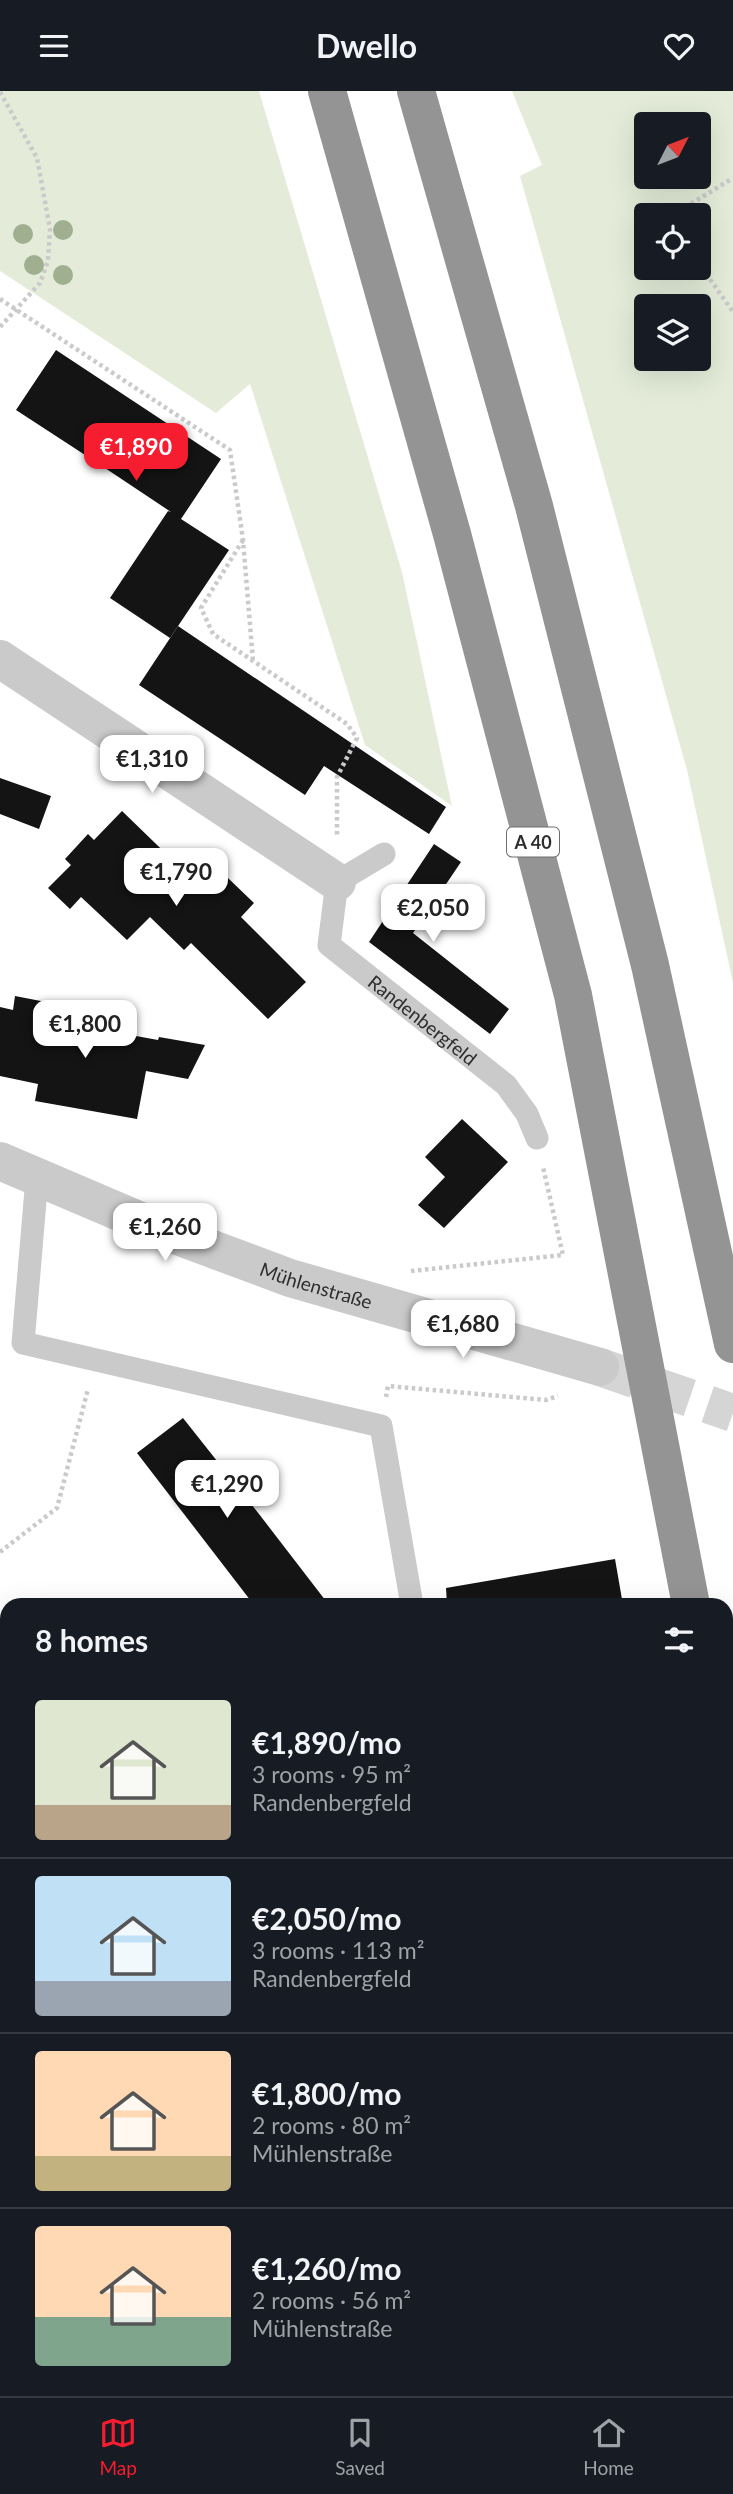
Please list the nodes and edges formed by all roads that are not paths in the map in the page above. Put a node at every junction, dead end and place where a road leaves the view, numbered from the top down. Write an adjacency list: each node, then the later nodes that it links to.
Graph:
1 (327, 91): 12 (highway, A 40)
2 (416, 91): 9 (highway)
3 (0, 659): 5 (street)
4 (384, 854): 5 (lane)
5 (337, 882): 6 (lane, Randenbergfeld)
6 (537, 1139)
7 (0, 1161): 8 (street, Mühlenstraße)
8 (37, 1178): 10 (street, Mühlenstraße); 11 (lane)
9 (733, 1344)
10 (594, 1366)
11 (411, 1598)
12 (690, 1598)

